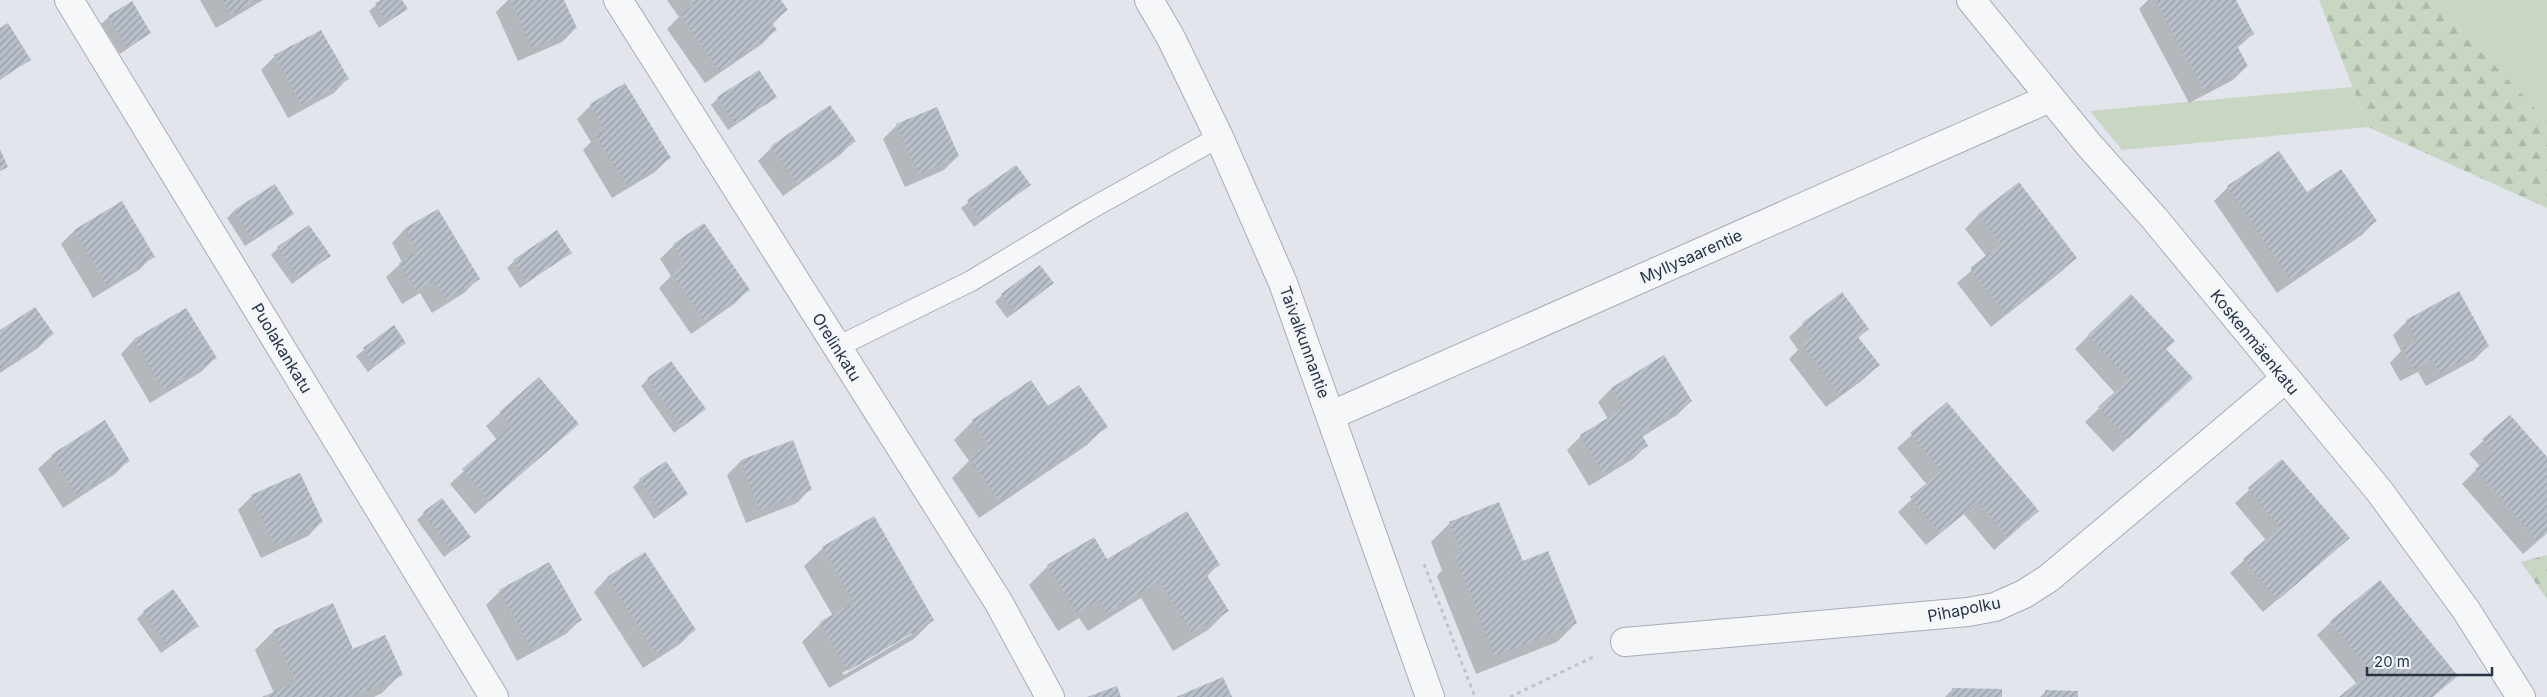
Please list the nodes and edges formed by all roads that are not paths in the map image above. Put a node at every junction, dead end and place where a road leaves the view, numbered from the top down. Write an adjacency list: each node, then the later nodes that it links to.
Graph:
1 (69, 0): 11 (street, Puolakankatu)
2 (618, 0): 7 (street, Orelinkatu)
3 (1149, 0): 6 (street, Taivalkunnantie)
4 (1971, 0): 5 (street, Koskenmäenkatu)
5 (2050, 98): 8 (street, Koskenmäenkatu); 9 (street, Myllysaarentie)
6 (1219, 137): 7 (lane); 9 (street, Taivalkunnantie)
7 (837, 347): 12 (street, Orelinkatu)
8 (2285, 379): 10 (street, Pihapolku); 14 (street, Koskenmäenkatu)
9 (1332, 416): 13 (street, Taivalkunnantie)
10 (1624, 642)
11 (494, 697)
12 (1050, 697)
13 (1430, 697)
14 (2521, 697)

